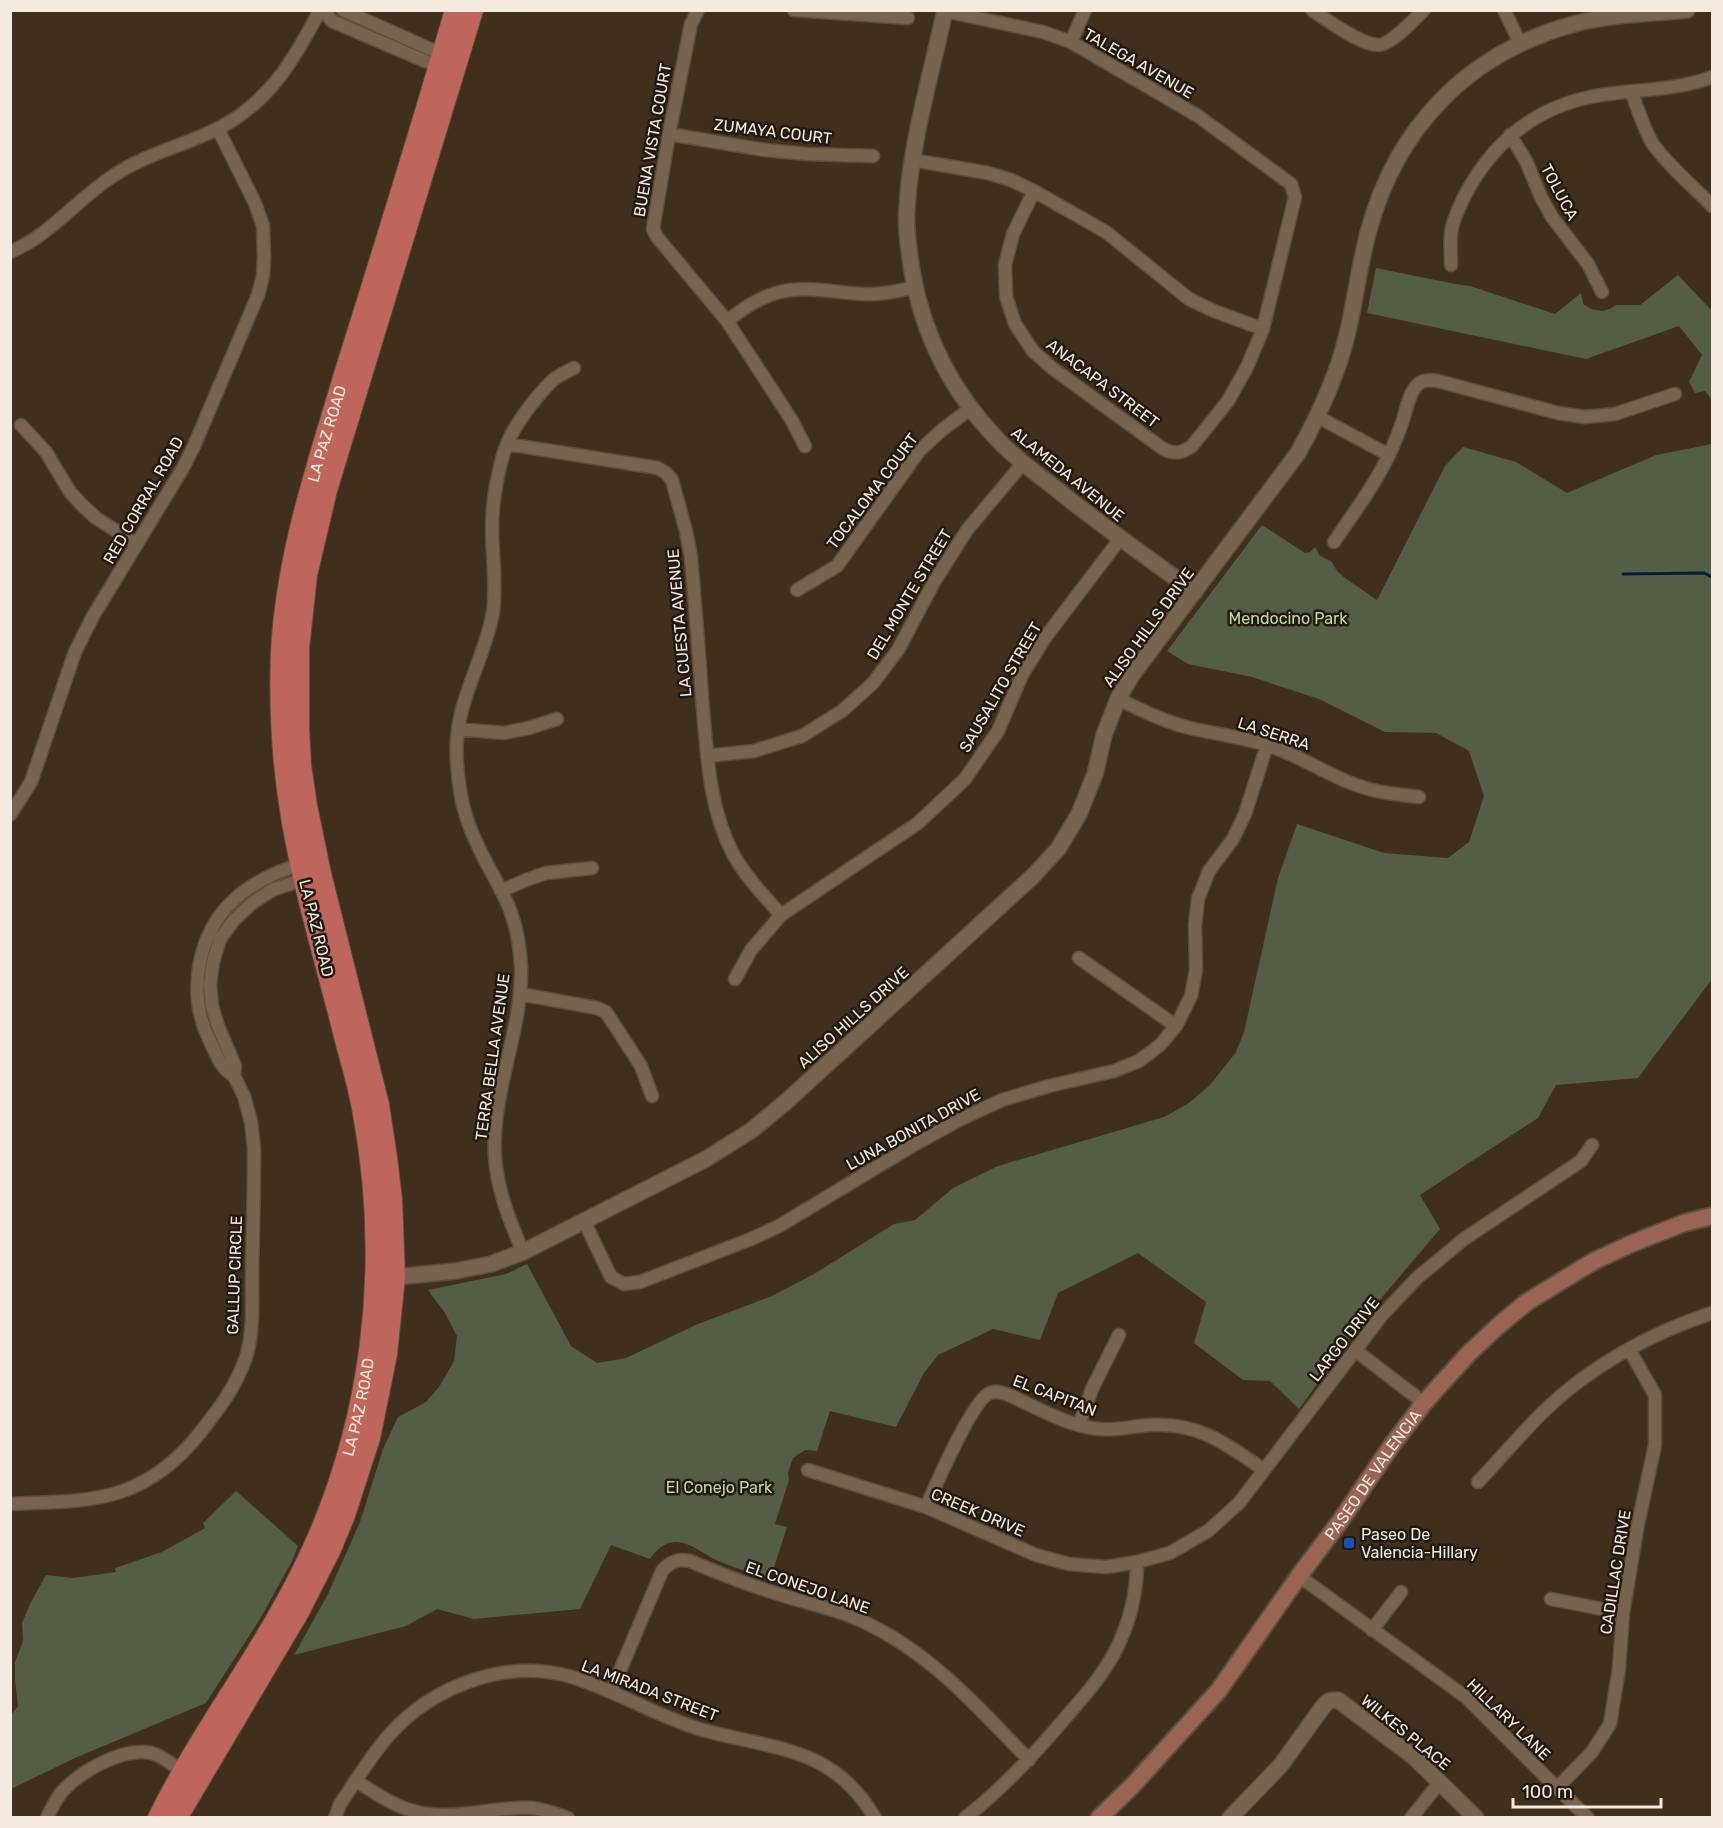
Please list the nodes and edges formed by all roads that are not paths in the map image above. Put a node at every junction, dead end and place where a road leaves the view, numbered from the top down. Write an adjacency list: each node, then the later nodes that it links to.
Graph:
1 (322, 10): 17 (street); 20 (street)
2 (343, 10): 17 (street)
3 (455, 10): 17 (main road, LA PAZ ROAD)
4 (473, 10): 17 (main road, LA PAZ ROAD)
5 (698, 10): 21 (street, BUENA VISTA COURT)
6 (794, 10): 12 (street)
7 (1085, 10): 15 (street)
8 (1312, 10): 9 (street)
9 (1424, 10)
10 (1504, 10): 16 (street)
11 (1687, 10): 16 (street, ALISO HILLS DRIVE)
12 (814, 11): 14 (street)
13 (945, 11): 15 (street, TALEGA AVENUE); 24 (street, ALAMEDA AVENUE)
14 (908, 18)
15 (1071, 42): 32 (street, TALEGA AVENUE)
16 (1520, 43): 36 (street, ALISO HILLS DRIVE)
17 (449, 62): 55 (main road, LA PAZ ROAD)
18 (1713, 77): 19 (street)
19 (1631, 91): 22 (street); 26 (street)
20 (218, 129): 27 (street); 44 (street, RED CORRAL ROAD)
21 (669, 134): 23 (street, ZUMAYA COURT); 31 (street, BUENA VISTA COURT)
22 (1510, 135): 28 (street); 30 (street, TOLUCA)
23 (873, 156)
24 (912, 160): 25 (street); 29 (street, ALAMEDA AVENUE)
25 (1034, 191): 32 (street); 32 (street, ANACAPA STREET)
26 (1713, 206)
27 (10, 252)
28 (1451, 266)
29 (915, 287): 31 (street); 35 (street, ALAMEDA AVENUE)
30 (1602, 292)
31 (727, 321): 39 (street, BUENA VISTA COURT)
32 (1263, 329)
33 (574, 368): 38 (street, TERRA BELLA AVENUE)
34 (1675, 394): 40 (street)
35 (971, 408): 41 (street, ALAMEDA AVENUE); 45 (street, TOCALOMA COURT)
36 (1318, 417): 40 (street); 46 (street, ALISO HILLS DRIVE)
37 (21, 425): 44 (street)
38 (507, 444): 49 (street, TERRA BELLA AVENUE); 51 (street, LA CUESTA AVENUE)
39 (805, 446)
40 (1389, 455): 43 (street)
41 (1023, 463): 42 (street, ALAMEDA AVENUE); 51 (street, DEL MONTE STREET)
42 (1120, 539): 46 (street, ALAMEDA AVENUE); 57 (street, SAUSALITO STREET)
43 (1334, 542)
44 (137, 544): 53 (street, RED CORRAL ROAD)
45 (797, 590)
46 (1195, 592): 47 (street, ALISO HILLS DRIVE)
47 (1118, 699): 50 (street, LA SERRA); 65 (street, ALISO HILLS DRIVE)
48 (557, 719): 49 (street)
49 (458, 729): 56 (street, TERRA BELLA AVENUE)
50 (1267, 745): 52 (street, LA SERRA); 61 (street, LUNA BONITA DRIVE)
51 (707, 756): 57 (street, LA CUESTA AVENUE)
52 (1419, 797)
53 (10, 815)
54 (592, 868): 56 (street)
55 (311, 869): 67 (main road, LA PAZ ROAD); 77 (street, GALLUP CIRCLE)
56 (501, 891): 60 (street, TERRA BELLA AVENUE)
57 (781, 915): 59 (street, SAUSALITO STREET)
58 (1079, 958): 61 (street)
59 (735, 979)
60 (520, 994): 62 (street); 66 (street, TERRA BELLA AVENUE)
61 (1176, 1026): 65 (street, LUNA BONITA DRIVE)
62 (652, 1096)
63 (1592, 1145): 71 (street, LARGO DRIVE)
64 (1713, 1216): 72 (main road, PASEO DE VALENCIA)
65 (584, 1221): 66 (street, ALISO HILLS DRIVE)
66 (523, 1252): 67 (street, ALISO HILLS DRIVE)
67 (386, 1277): 87 (main road, LA PAZ ROAD); 93 (main road, LA PAZ ROAD)
68 (1713, 1313): 70 (street)
69 (1119, 1335): 73 (street)
70 (1629, 1349): 76 (street); 83 (street, CADILLAC DRIVE)
71 (1355, 1350): 72 (street); 75 (street, LARGO DRIVE)
72 (1424, 1403): 80 (main road, PASEO DE VALENCIA)
73 (1079, 1425): 75 (street, EL CAPITAN); 78 (street, EL CAPITAN)
74 (808, 1470): 78 (street, CREEK DRIVE)
75 (1264, 1470): 79 (street, LARGO DRIVE)
76 (1478, 1482)
77 (10, 1504)
78 (926, 1507): 79 (street, CREEK DRIVE)
79 (1137, 1562): 86 (street)
80 (1299, 1576): 84 (street, HILLARY LANE); 98 (main road, PASEO DE VALENCIA)
81 (1401, 1592): 84 (street)
82 (1551, 1599): 83 (street)
83 (1623, 1613): 90 (street, CADILLAC DRIVE)
84 (1372, 1630): 90 (street, HILLARY LANE)
85 (611, 1692): 86 (street, EL CONEJO LANE); 88 (street, LA MIRADA STREET); 96 (street, LA MIRADA STREET)
86 (1029, 1760): 97 (street)
87 (183, 1772): 91 (street); 92 (main road, LA PAZ ROAD)
88 (356, 1781): 94 (street, LA MIRADA STREET); 95 (street)
89 (1440, 1782): 99 (street, WILKES PLACE); 100 (street); 101 (street, WILKES PLACE)
90 (1557, 1788): 102 (street, HILLARY LANE)
91 (47, 1818)
92 (158, 1818)
93 (177, 1818)
94 (335, 1818)
95 (568, 1818)
96 (875, 1818)
97 (965, 1818)
98 (1099, 1818)
99 (1230, 1818)
100 (1411, 1818)
101 (1476, 1818)
102 (1588, 1818)

